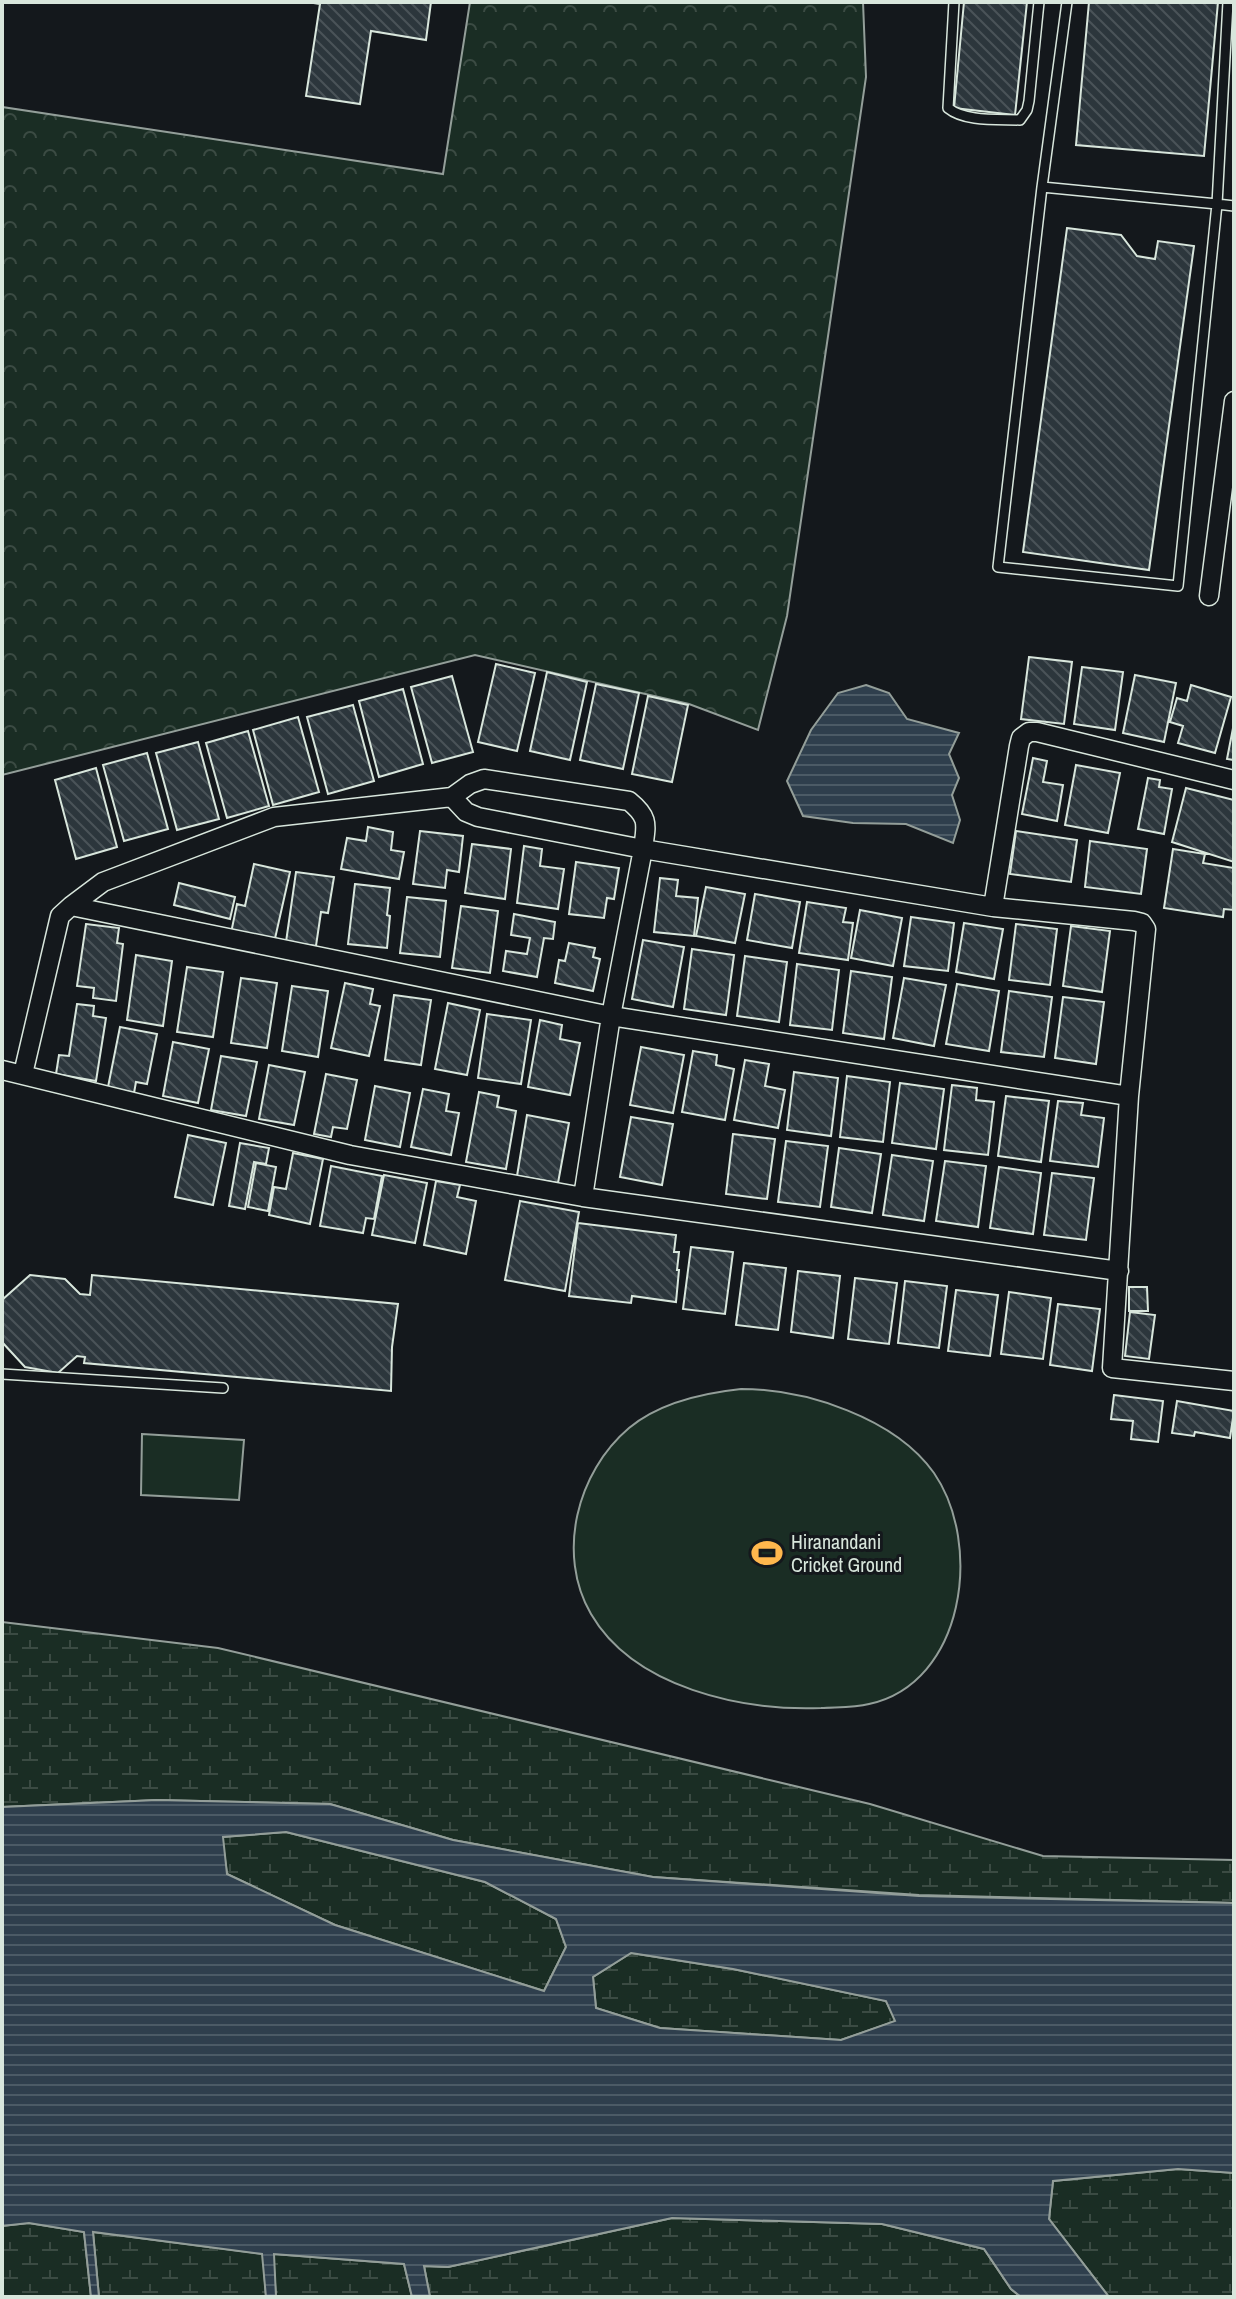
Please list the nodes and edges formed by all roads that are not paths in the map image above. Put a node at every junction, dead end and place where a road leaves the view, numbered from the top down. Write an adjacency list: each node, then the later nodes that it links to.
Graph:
1 (954, 2): 2 (lane)
2 (1039, 2)
3 (1067, 2): 5 (lane)
4 (1228, 2): 6 (lane)
5 (1042, 187): 6 (lane); 6 (lane)
6 (1217, 204): 7 (lane)
7 (1234, 206)
8 (1234, 401): 9 (street)
9 (1209, 596)
10 (1234, 780): 14 (street)
11 (452, 797): 12 (street); 12 (street); 13 (street)
12 (643, 849): 14 (street); 15 (street)
13 (71, 906): 15 (street); 17 (street)
14 (993, 907): 18 (street)
15 (611, 1016): 18 (street); 19 (street)
16 (2, 1070): 17 (street)
17 (23, 1074): 19 (street)
18 (1129, 1096): 20 (street)
19 (583, 1197): 20 (street)
20 (1119, 1271): 22 (street)
21 (2, 1374): 23 (lane)
22 (1234, 1381)
23 (223, 1388)

